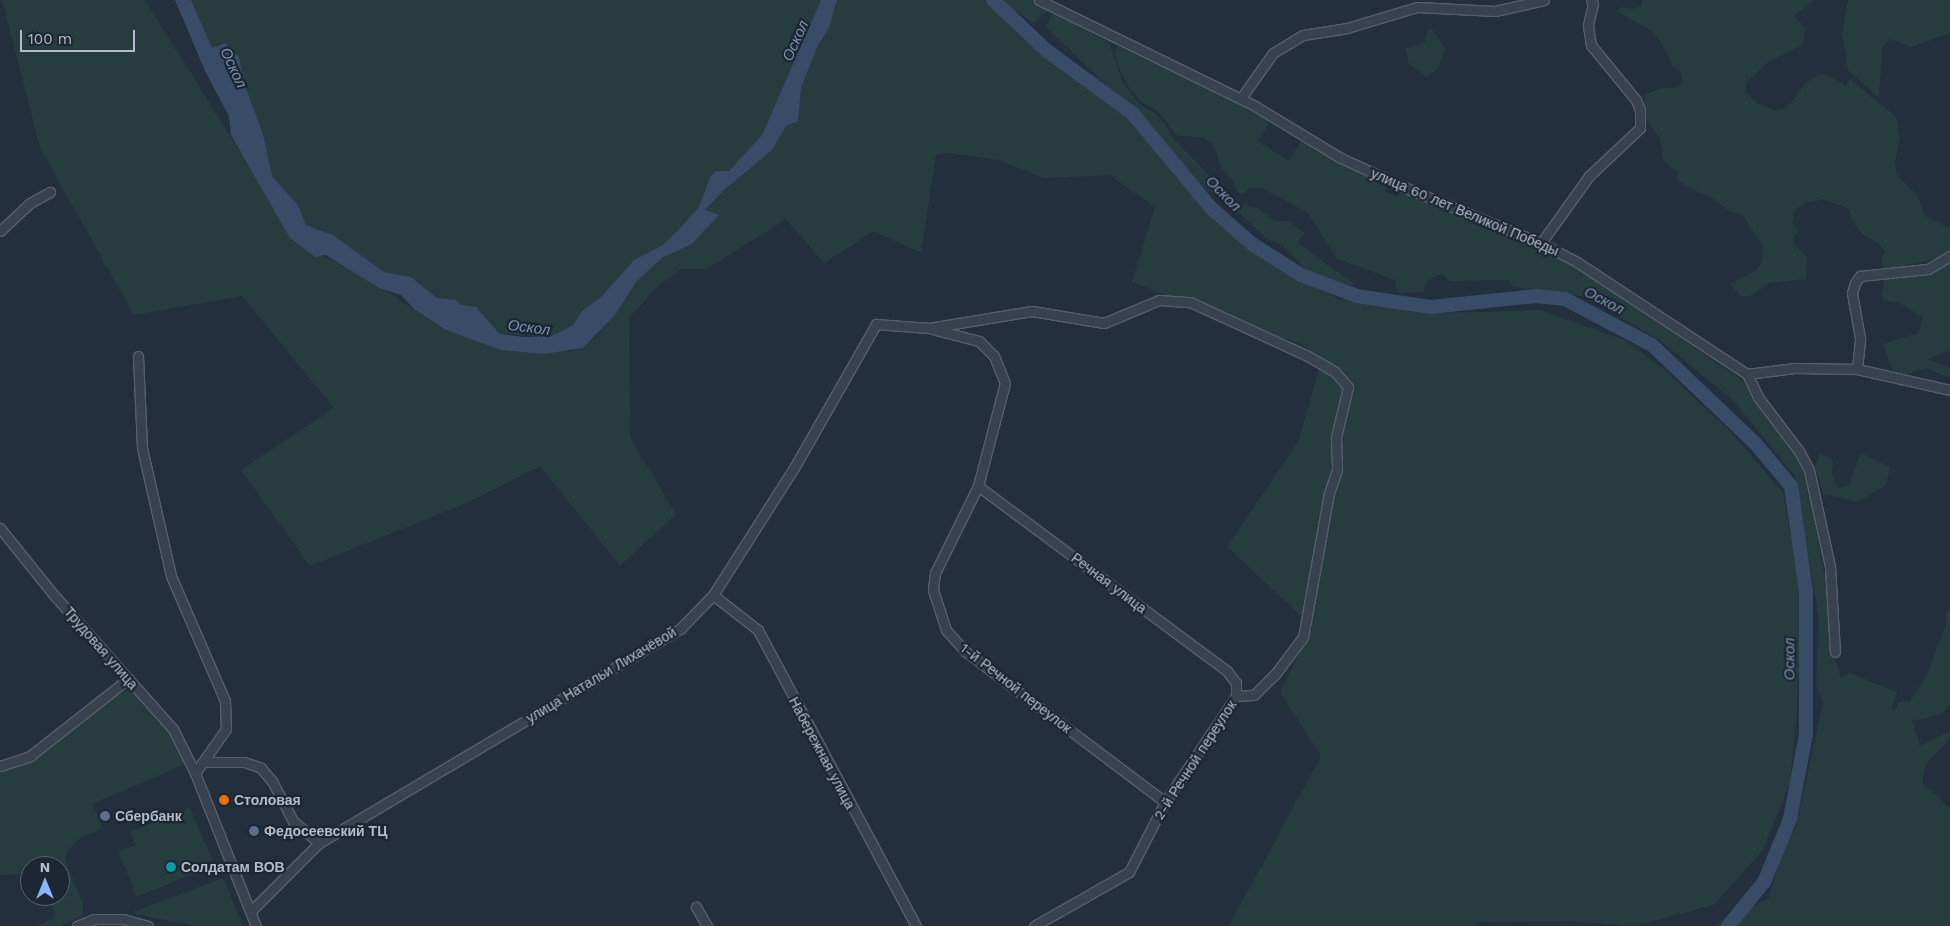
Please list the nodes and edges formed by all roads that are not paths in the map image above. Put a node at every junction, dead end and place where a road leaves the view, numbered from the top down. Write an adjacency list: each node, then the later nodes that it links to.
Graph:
1 (1039, 0): 4 (street, улица 60 лет Великой Победы)
2 (1544, 0): 4 (street)
3 (1591, 0): 7 (street)
4 (1241, 98): 7 (street, улица 60 лет Великой Победы)
5 (50, 192): 6 (street)
6 (0, 231)
7 (1541, 243): 12 (street, улица 60 лет Великой Победы)
8 (1950, 256): 11 (street)
9 (929, 328): 14 (street, 1-й Речной переулок); 16 (street, улица Натальи Лихачёвой); 20 (street)
10 (138, 356): 21 (street)
11 (1858, 369): 12 (street); 13 (street)
12 (1747, 374): 17 (street)
13 (1950, 390)
14 (978, 486): 19 (street, Речная улица); 24 (street, 1-й Речной переулок)
15 (0, 528): 18 (street, Трудовая улица)
16 (713, 595): 25 (street, улица Натальи Лихачёвой); 32 (street, Набережная улица)
17 (1835, 652)
18 (128, 679): 22 (street); 23 (street, Трудовая улица)
19 (1236, 683): 20 (street, 2-й Речной переулок)
20 (1236, 696): 24 (street, 2-й Речной переулок)
21 (203, 762): 23 (street); 25 (street)
22 (0, 766)
23 (195, 773): 27 (street, Трудовая улица)
24 (1166, 802): 33 (street, 2-й Речной переулок)
25 (319, 843): 27 (street, улица Натальи Лихачёвой)
26 (696, 907): 31 (street)
27 (251, 911): 30 (street, Трудовая улица)
28 (77, 926): 29 (street)
29 (148, 926)
30 (256, 926)
31 (707, 926)
32 (916, 926)
33 (1034, 926)

